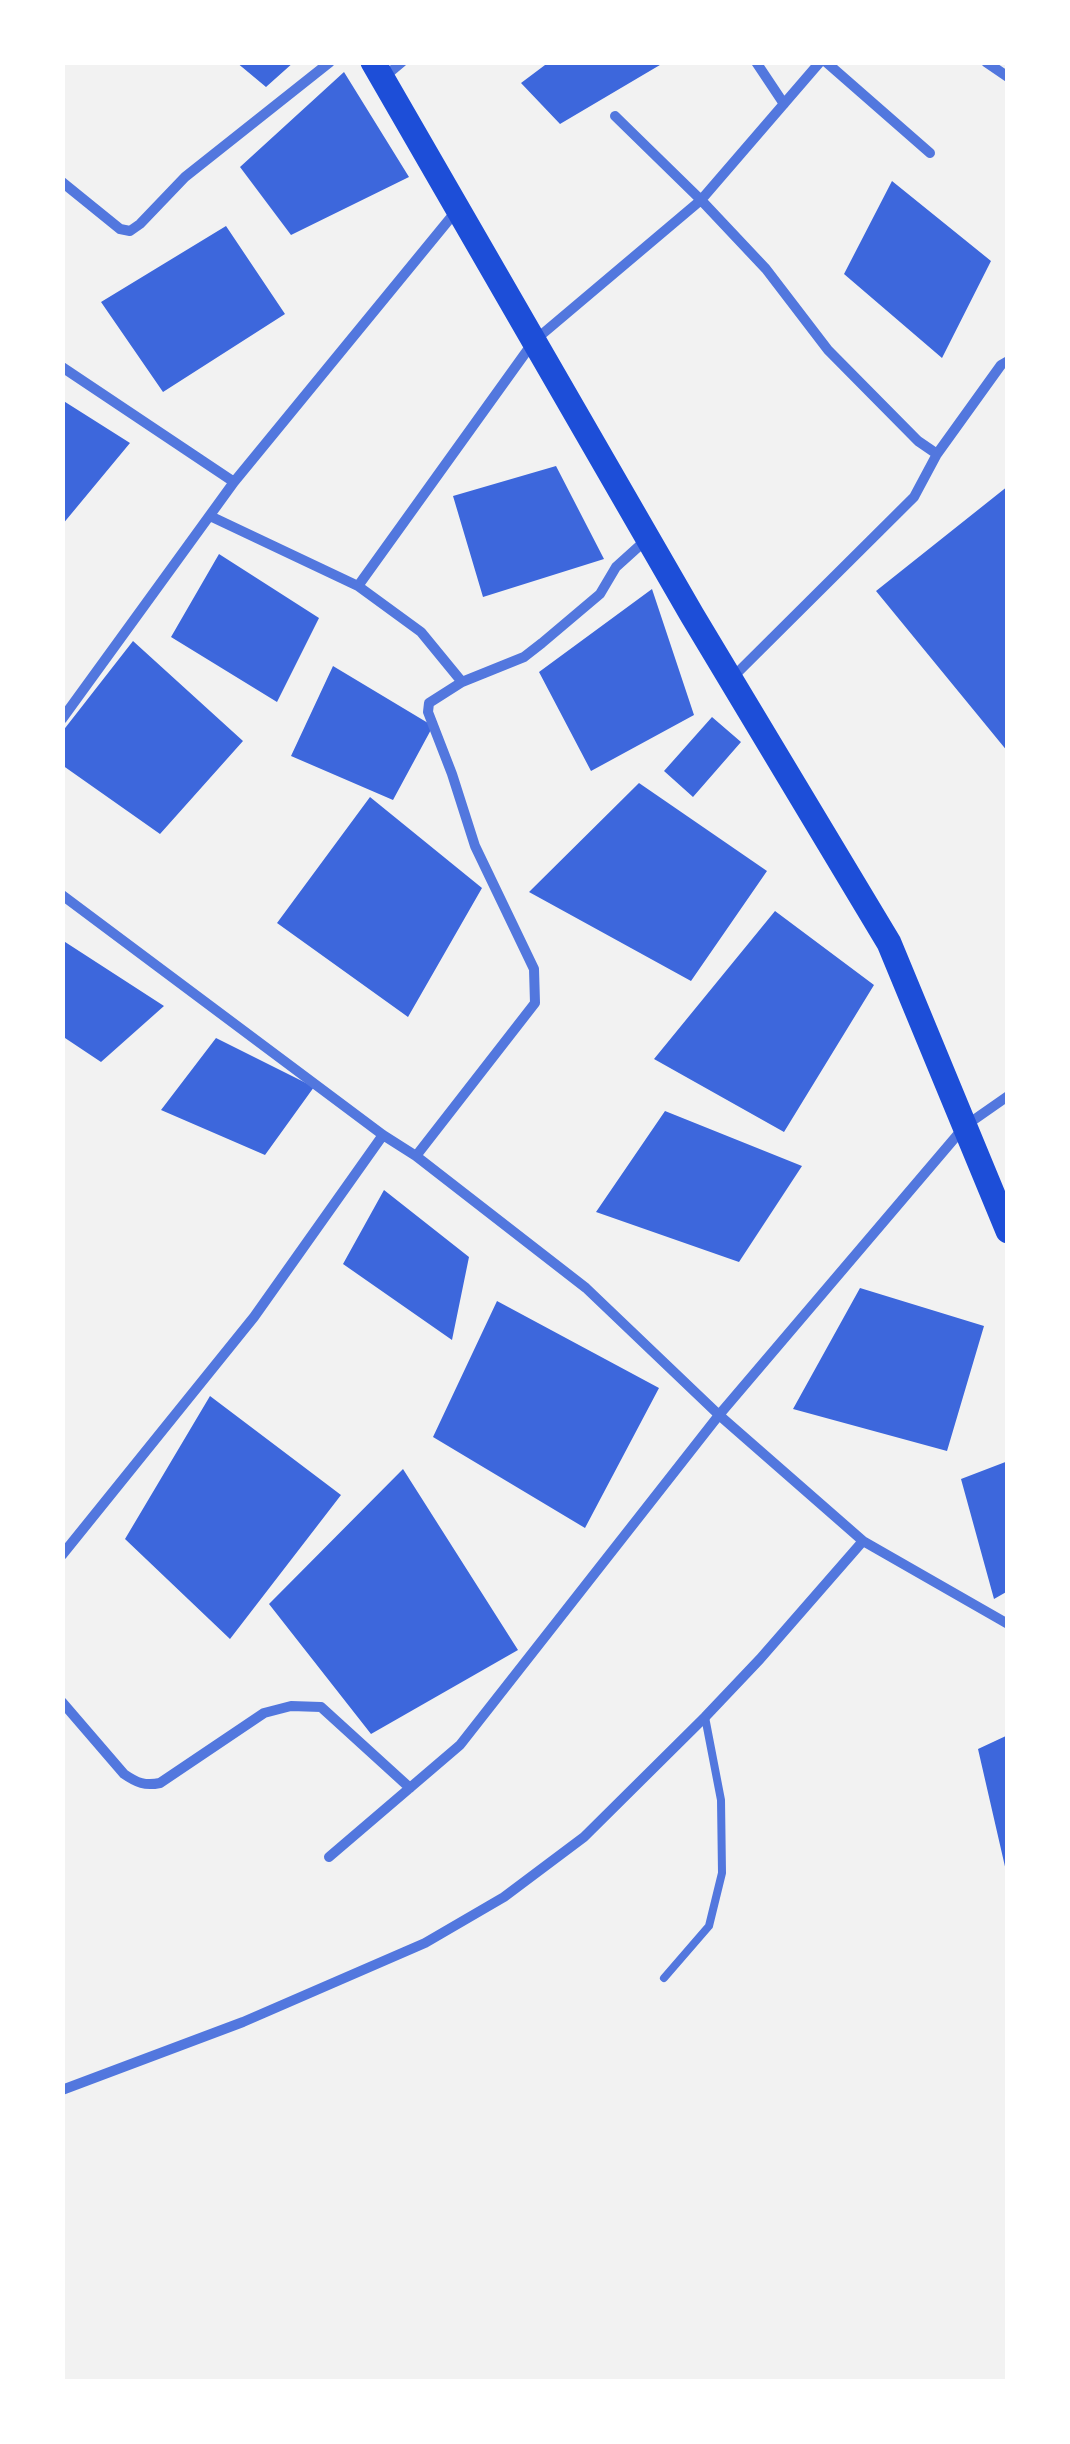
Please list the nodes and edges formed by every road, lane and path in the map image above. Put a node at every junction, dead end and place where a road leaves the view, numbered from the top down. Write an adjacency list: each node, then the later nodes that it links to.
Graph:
1 (330, 62): 10 (street)
2 (756, 62): 7 (street)
3 (823, 62): 7 (street); 9 (street)
4 (986, 62): 6 (street)
5 (386, 68): 12 (main road)
6 (1008, 77)
7 (784, 104): 11 (street)
8 (615, 116): 11 (street)
9 (930, 153)
10 (62, 182)
11 (701, 200): 13 (street); 16 (street)
12 (458, 209): 13 (main road); 17 (street)
13 (534, 341): 19 (main road); 20 (street)
14 (1008, 361): 16 (street)
15 (62, 367): 17 (street)
16 (937, 454): 21 (street)
17 (234, 482): 18 (street)
18 (210, 516): 20 (street); 23 (street)
19 (648, 539): 21 (main road); 22 (street)
20 (358, 586): 22 (street)
21 (730, 679): 26 (main road)
22 (462, 682): 28 (street)
23 (62, 719)
24 (62, 895): 27 (street)
25 (1008, 1096): 26 (street)
26 (965, 1126): 29 (main road); 30 (street)
27 (382, 1135): 28 (street); 32 (street)
28 (416, 1156): 30 (street)
29 (1008, 1231)
30 (719, 1415): 31 (street); 36 (street)
31 (863, 1542): 33 (street); 35 (street)
32 (62, 1555)
33 (1008, 1624)
34 (62, 1702): 36 (street)
35 (705, 1716): 38 (lane); 39 (street)
36 (410, 1788): 37 (street)
37 (329, 1857)
38 (664, 1978)
39 (62, 2090)

